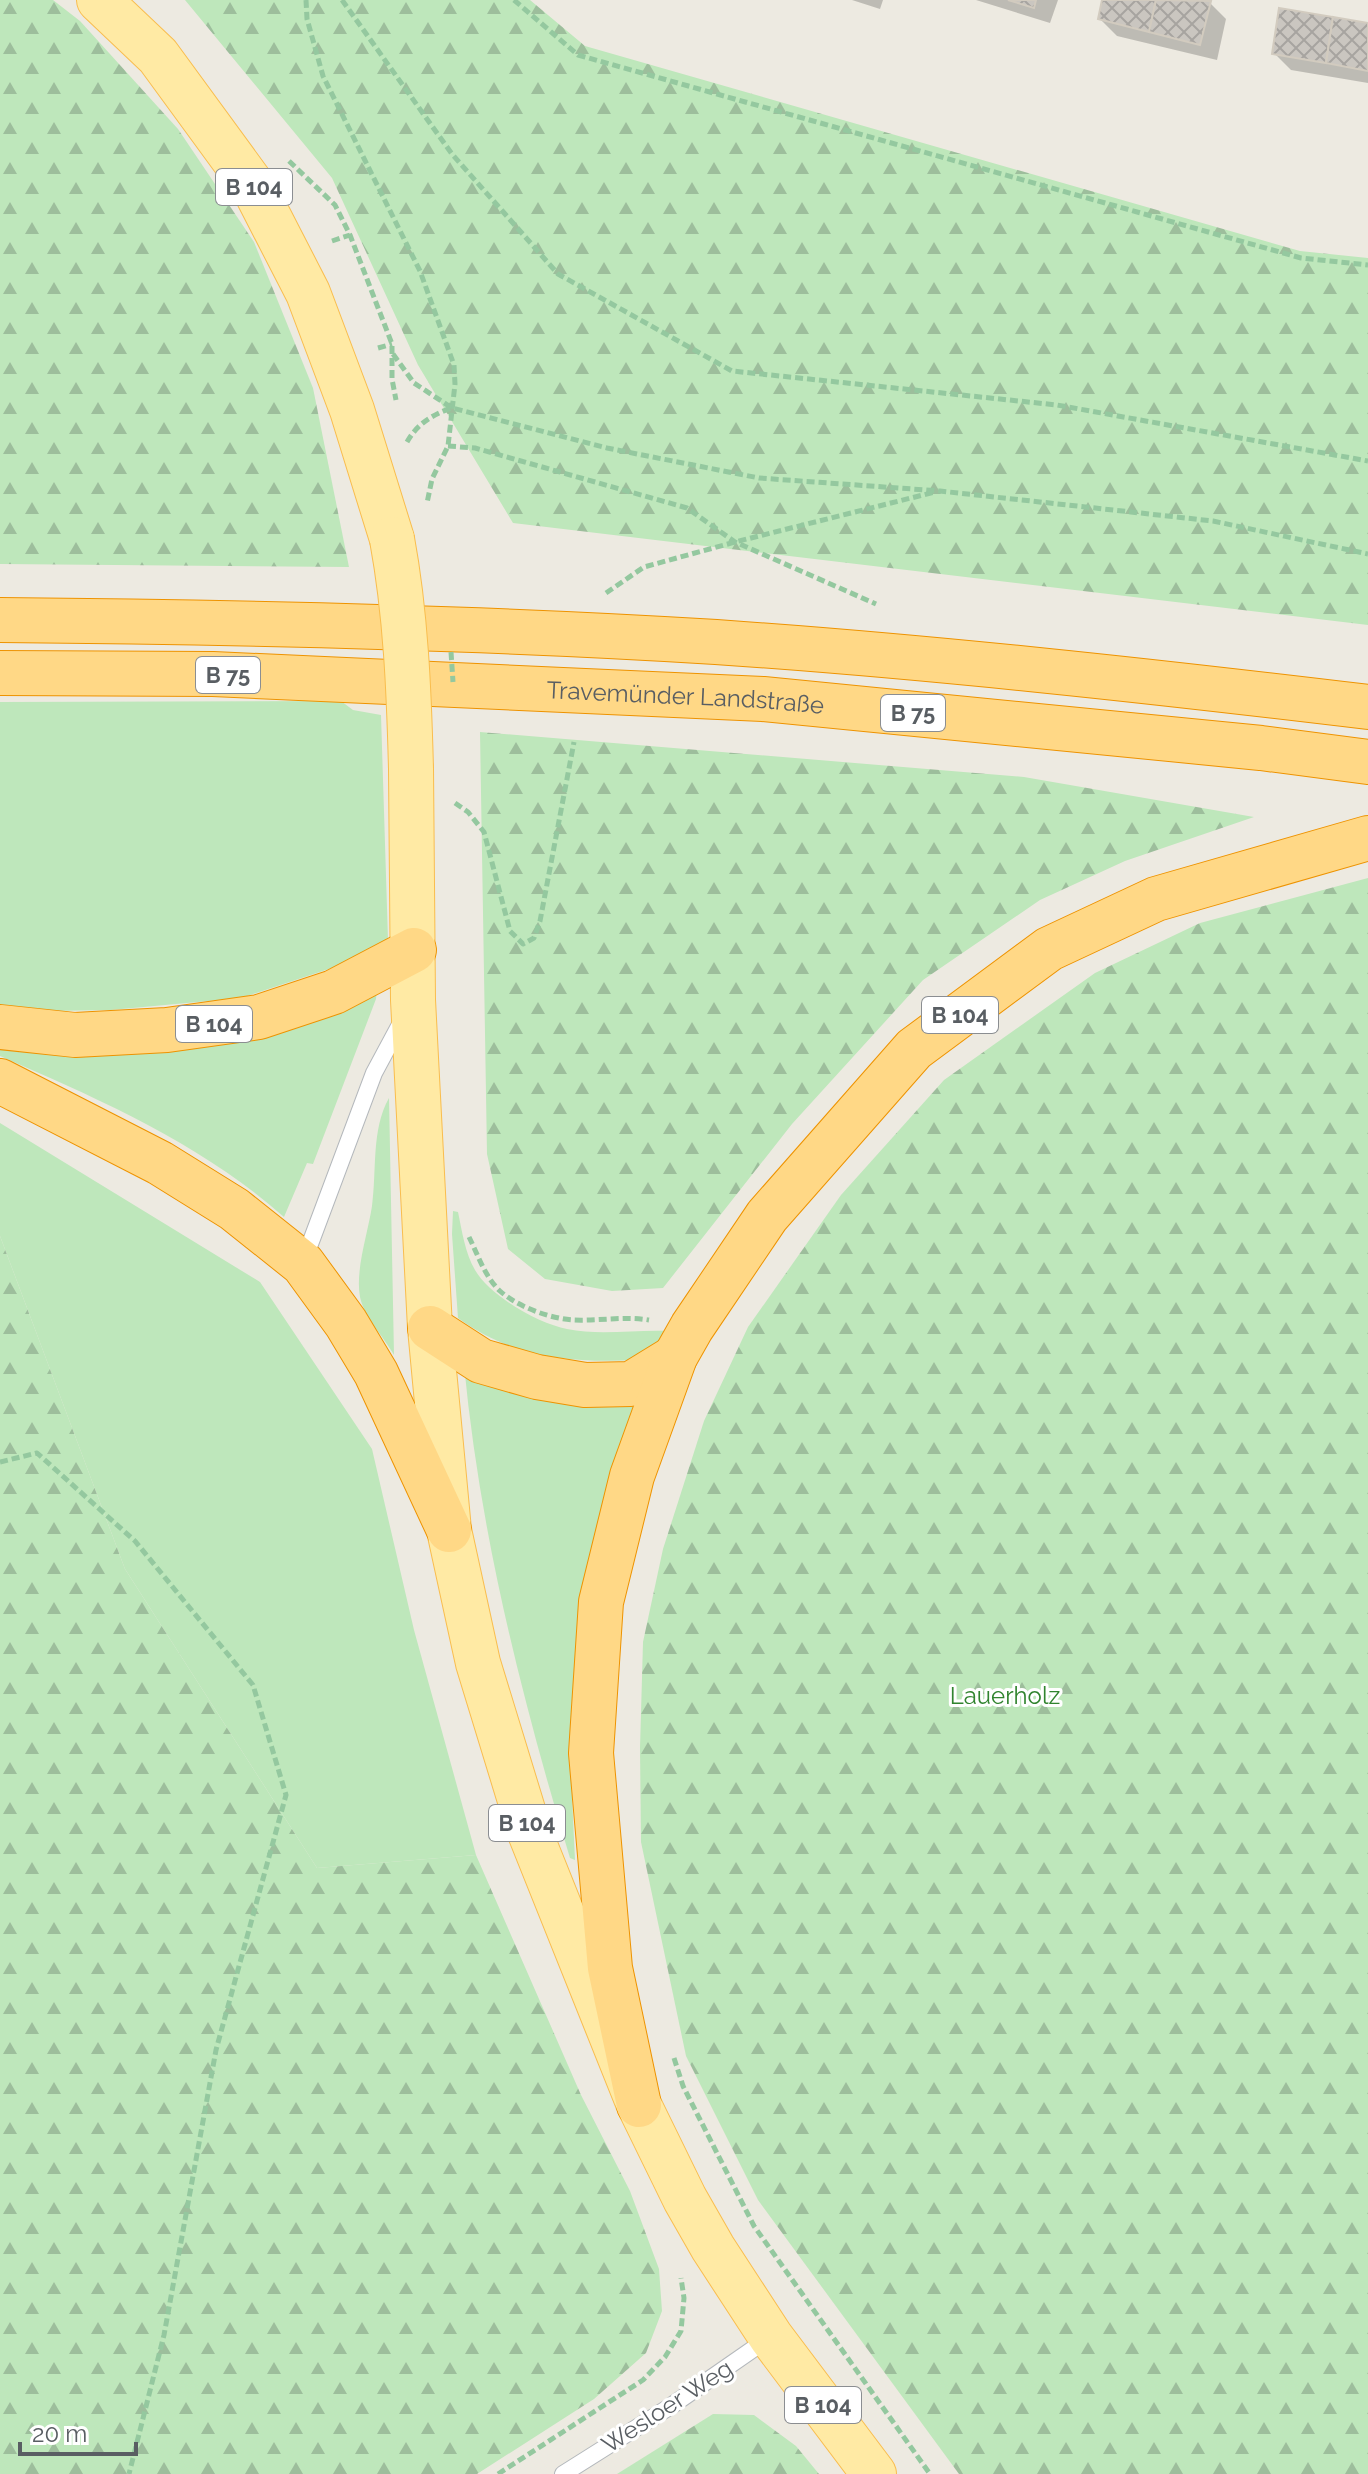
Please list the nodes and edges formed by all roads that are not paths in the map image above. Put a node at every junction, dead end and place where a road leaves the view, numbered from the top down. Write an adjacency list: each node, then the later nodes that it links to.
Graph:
1 (99, 0): 7 (main road, B 104, bridge)
2 (0, 620): 4 (highway, B 75)
3 (0, 673): 5 (highway, Travemünder Landstraße / B 75)
4 (1368, 707)
5 (1368, 762)
6 (1368, 838): 13 (highway, B 104)
7 (414, 950): 8 (main road, B 104); 9 (highway, B 104)
8 (413, 1000): 11 (lane); 12 (main road, B 104)
9 (0, 1027)
10 (0, 1081): 11 (highway, B 104)
11 (303, 1264): 14 (highway, B 104)
12 (430, 1328): 13 (highway, B 104); 14 (main road, B 104)
13 (684, 1342): 15 (highway, B 104)
14 (449, 1530): 15 (main road, B 104)
15 (639, 2105): 16 (main road, B 104)
16 (771, 2337): 17 (lane, Wesloer Weg); 18 (main road, B 104)
17 (563, 2474)
18 (874, 2474)

